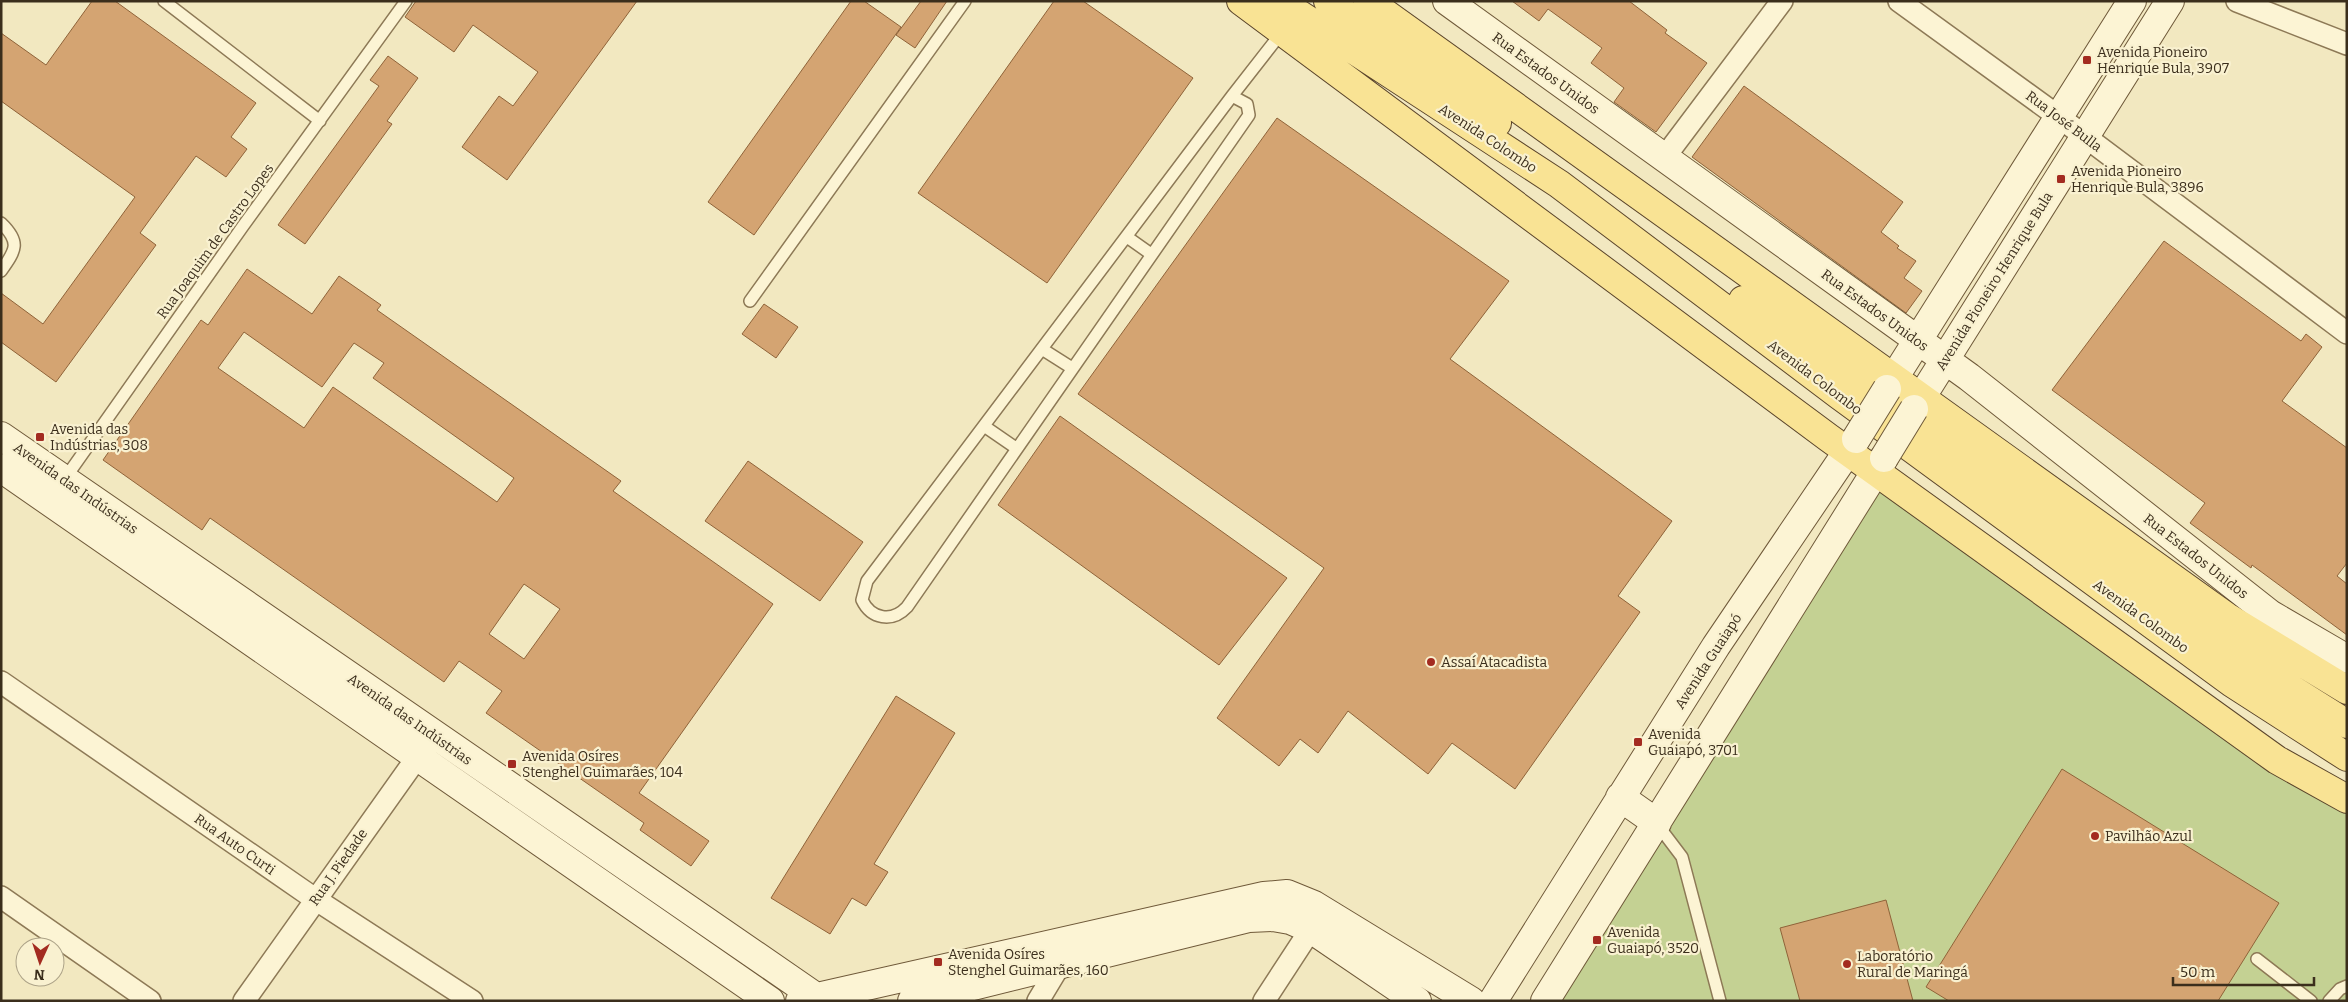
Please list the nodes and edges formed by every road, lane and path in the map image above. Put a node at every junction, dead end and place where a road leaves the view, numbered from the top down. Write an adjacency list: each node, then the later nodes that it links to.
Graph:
1 (164, 1): 18 (lane)
2 (406, 1): 18 (lane, Rua Joaquim de Castro Lopes)
3 (965, 1): 25 (lane)
4 (1241, 1): 14 (main road)
5 (1279, 1): 46 (main road, Avenida Colombo)
6 (1328, 1): 43 (main road, Avenida Colombo)
7 (1368, 1): 31 (main road)
8 (1447, 1): 20 (main road, Rua Estados Unidos)
9 (1782, 1): 20 (street)
10 (1899, 1): 17 (street, Rua José Bulla)
11 (2132, 1): 17 (main road)
12 (2170, 1): 19 (main road, Avenida Pioneiro Henrique Bula)
13 (2237, 1): 15 (street)
14 (1282, 32): 16 (lane); 35 (main road)
15 (2347, 44)
16 (1232, 96): 22 (lane); 23 (lane)
17 (2059, 117): 19 (street, Rua José Bulla); 27 (main road)
18 (320, 121): 39 (lane, Rua Joaquim de Castro Lopes)
19 (2084, 137): 26 (street, Rua José Bulla); 29 (main road, Avenida Pioneiro Henrique Bula)
20 (1664, 158): 27 (main road, Rua Estados Unidos)
21 (1, 223): 24 (lane)
22 (1126, 237): 23 (lane); 28 (lane)
23 (1151, 254): 30 (lane)
24 (1, 271)
25 (750, 301)
26 (2347, 333)
27 (1917, 341): 29 (main road, Rua Estados Unidos); 31 (main road)
28 (1042, 349): 30 (lane); 33 (lane)
29 (1944, 360): 32 (main road, Avenida Pioneiro Henrique Bula); 40 (main road, Rua Estados Unidos)
30 (1072, 368): 36 (lane)
31 (1891, 384): 32 (main road); 35 (main road, Avenida Guaiapó, bridge)
32 (1918, 403): 37 (main road, Avenida Pioneiro Henrique Bula, bridge); 42 (main road)
33 (984, 426): 36 (lane); 36 (lane)
34 (1, 436): 39 (main road, Avenida das Indústrias)
35 (1852, 445): 37 (main road); 47 (main road, Avenida Guaiapó)
36 (1016, 448)
37 (1881, 465): 48 (main road); 49 (main road)
38 (1, 468): 39 (main road, Avenida das Indústrias)
39 (56, 490): 44 (main road, Avenida das Indústrias); 45 (main road, Avenida das Indústrias)
40 (2347, 659)
41 (1, 682): 51 (street, Rua Auto Curti)
42 (2347, 690)
43 (2347, 724)
44 (432, 735): 45 (street, Rua J. Piedade); 56 (main road, Avenida das Indústrias)
45 (416, 756): 51 (street, Rua J. Piedade); 60 (main road, Avenida das Indústrias)
46 (2347, 757)
47 (1620, 797): 49 (main road); 66 (main road, Avenida Guaiapó)
48 (2347, 798)
49 (1657, 823): 67 (main road); 68 (lane)
50 (1, 897): 57 (street)
51 (314, 899): 58 (street, Rua J. Piedade); 59 (street, Rua Auto Curti)
52 (1311, 929): 54 (main road); 63 (street); 64 (main road)
53 (2257, 959): 69 (lane)
54 (1059, 966): 61 (main road); 62 (street)
55 (2347, 986): 70 (lane)
56 (811, 999): 65 (main road)
57 (150, 1001)
58 (244, 1001)
59 (472, 1001)
60 (770, 1001)
61 (912, 1001)
62 (1038, 1001)
63 (1264, 1001)
64 (1417, 1001)
65 (1471, 1001)
66 (1493, 1001)
67 (1545, 1001)
68 (1720, 1001)
69 (2311, 1001)
70 (2329, 1001)

